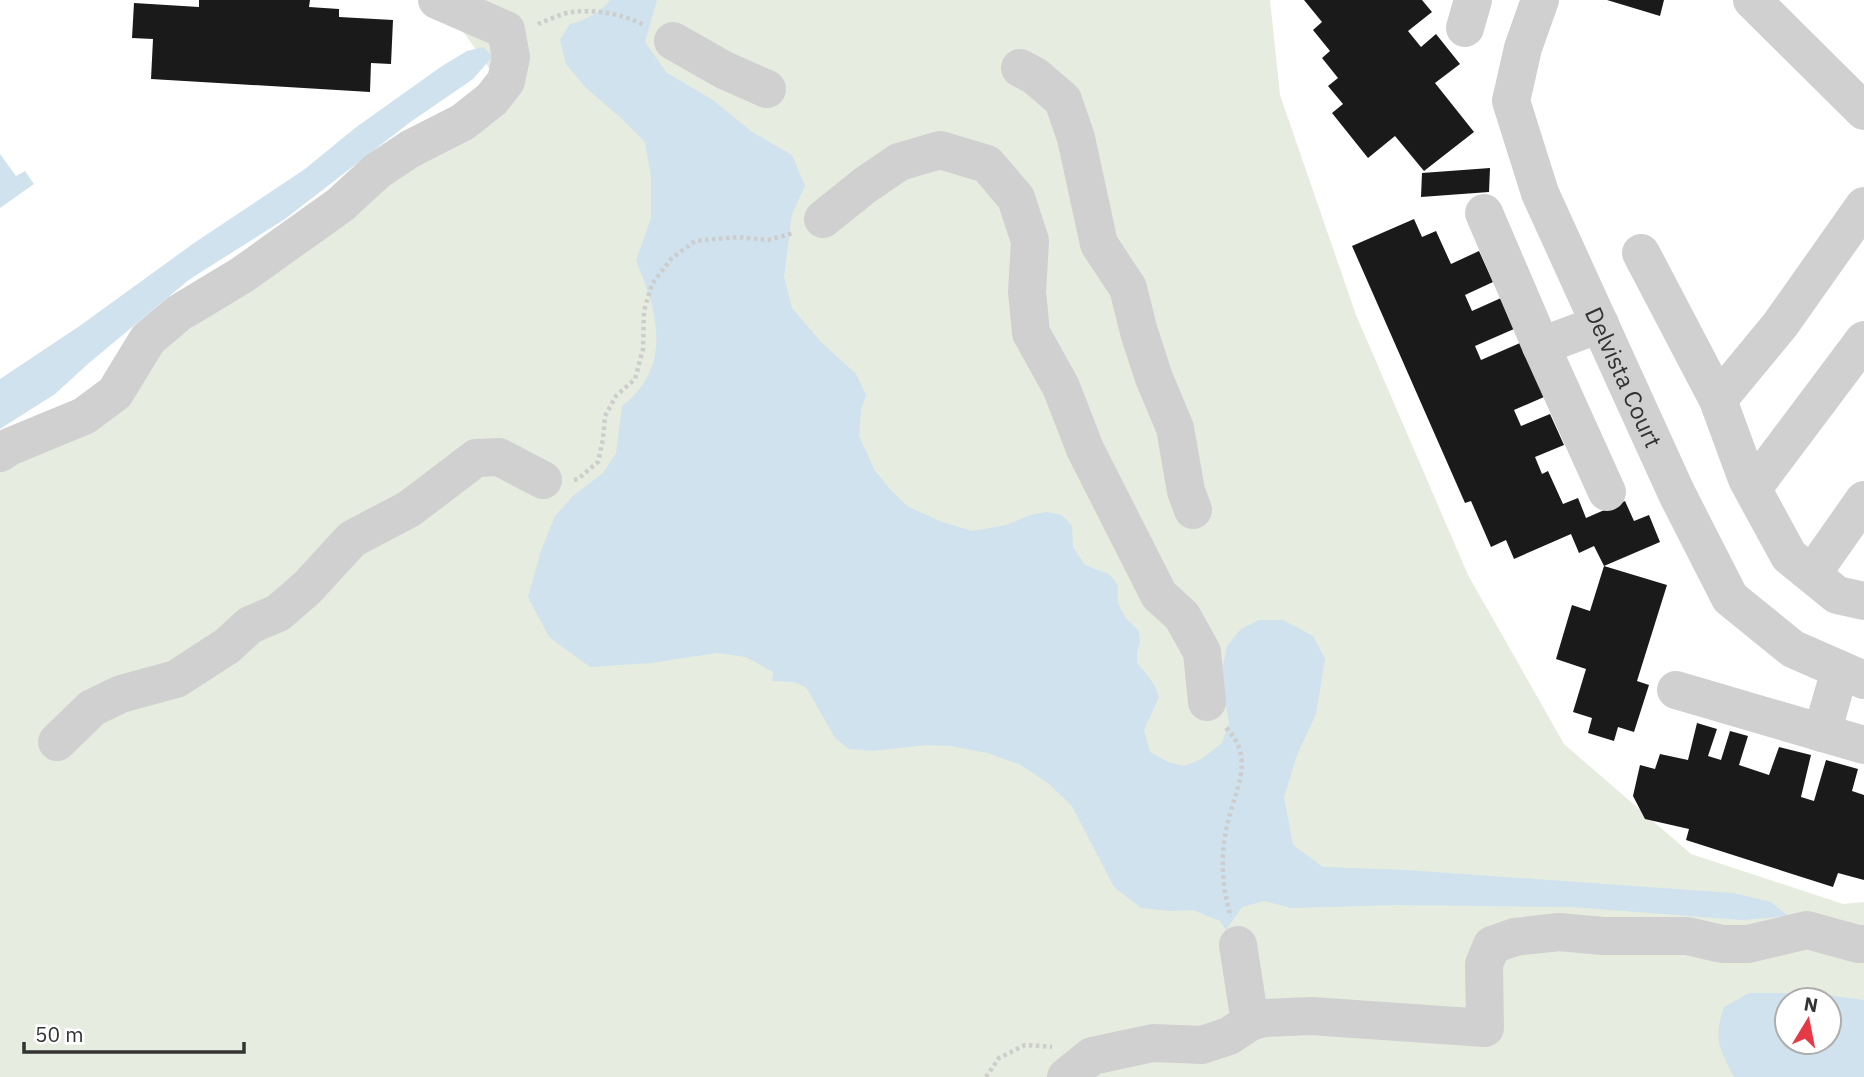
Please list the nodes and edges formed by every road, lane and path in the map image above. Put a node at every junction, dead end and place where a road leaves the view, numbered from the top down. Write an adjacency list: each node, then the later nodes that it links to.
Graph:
1 (437, 0): 17 (street)
2 (1540, 0): 13 (street, Delvista Court)
3 (1752, 0): 8 (street)
4 (531, 26): 5 (path)
5 (673, 41): 7 (street)
6 (1020, 68): 22 (street)
7 (767, 89)
8 (1864, 111)
9 (1864, 206): 16 (street)
10 (1484, 213): 15 (street)
11 (823, 219): 18 (path); 27 (street)
12 (1641, 253): 16 (street)
13 (1600, 324): 15 (street); 25 (street, Delvista Court)
14 (1864, 340): 19 (street)
15 (1541, 346): 20 (street)
16 (1718, 400): 19 (street)
17 (0, 453)
18 (543, 480): 29 (street)
19 (1753, 488): 23 (street)
20 (1607, 492)
21 (1864, 500): 23 (street)
22 (1193, 510)
23 (1812, 574): 24 (street)
24 (1864, 601)
25 (1852, 675): 28 (street)
26 (1676, 690): 28 (street)
27 (1207, 702): 32 (path)
28 (1822, 733): 30 (street)
29 (57, 743)
30 (1864, 745)
31 (1864, 944): 33 (street)
32 (1238, 945): 33 (street)
33 (1250, 1022): 34 (street)
34 (1074, 1070): 35 (path)
35 (986, 1077)

